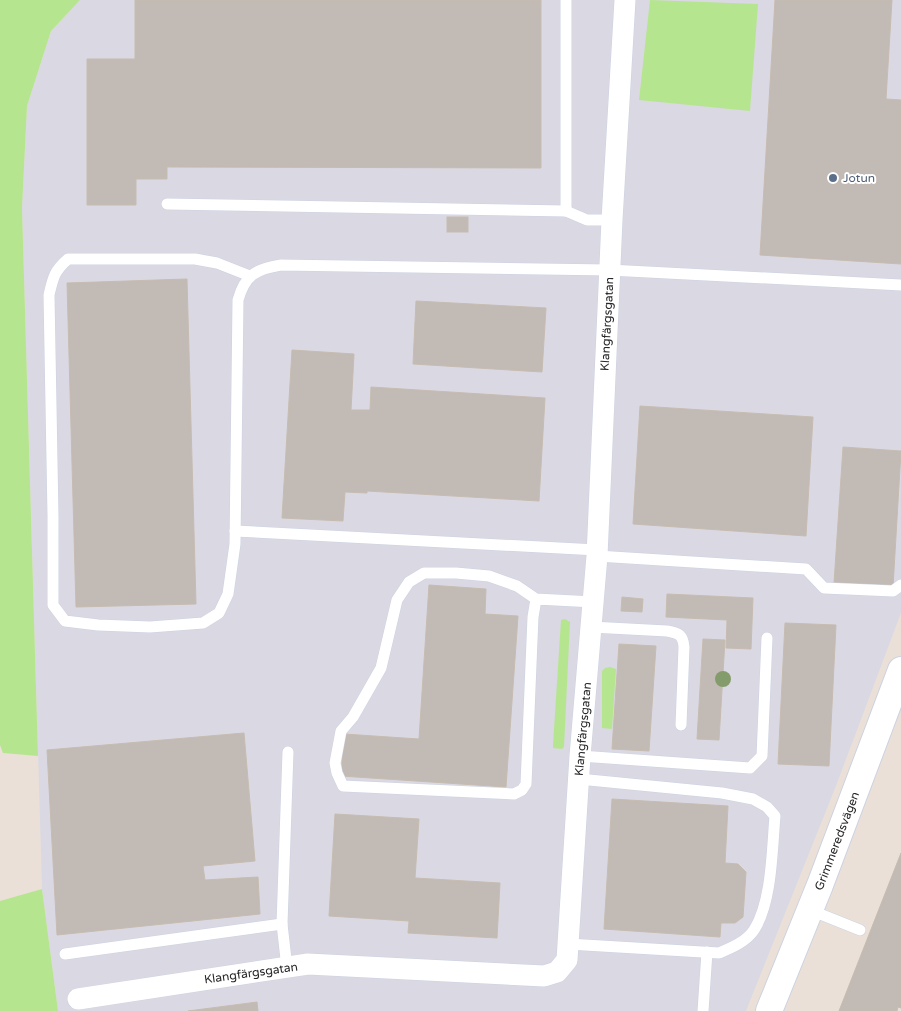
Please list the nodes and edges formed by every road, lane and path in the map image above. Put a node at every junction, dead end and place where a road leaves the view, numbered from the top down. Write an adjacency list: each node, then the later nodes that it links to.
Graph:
1 (566, 0): 4 (lane)
2 (625, 0): 5 (street, Klangfärgsgatan)
3 (167, 204): 4 (lane)
4 (566, 211): 5 (lane)
5 (612, 220): 6 (street, Klangfärgsgatan)
6 (610, 270): 7 (lane); 8 (lane); 10 (street, Klangfärgsgatan)
7 (250, 276): 9 (lane); 9 (lane)
8 (901, 285)
9 (235, 531): 10 (lane)
10 (597, 553): 11 (lane); 13 (street, Klangfärgsgatan)
11 (901, 585)
12 (536, 599): 12 (lane); 13 (lane)
13 (594, 602): 14 (street, Klangfärgsgatan)
14 (591, 627): 17 (lane); 19 (street, Klangfärgsgatan)
15 (767, 638): 19 (lane)
16 (901, 670): 21 (street, Grimmeredsvägen)
17 (681, 725)
18 (288, 752): 22 (lane)
19 (580, 756): 20 (street, Klangfärgsgatan)
20 (579, 779): 24 (street, Klangfärgsgatan); 25 (lane)
21 (810, 910): 23 (lane); 30 (street, Grimmeredsvägen)
22 (282, 924): 26 (lane); 27 (lane)
23 (860, 930)
24 (568, 944): 25 (lane); 27 (street, Klangfärgsgatan)
25 (707, 952): 29 (lane)
26 (65, 954)
27 (287, 968): 28 (street, Klangfärgsgatan)
28 (78, 999)
29 (703, 1011)
30 (769, 1011)

